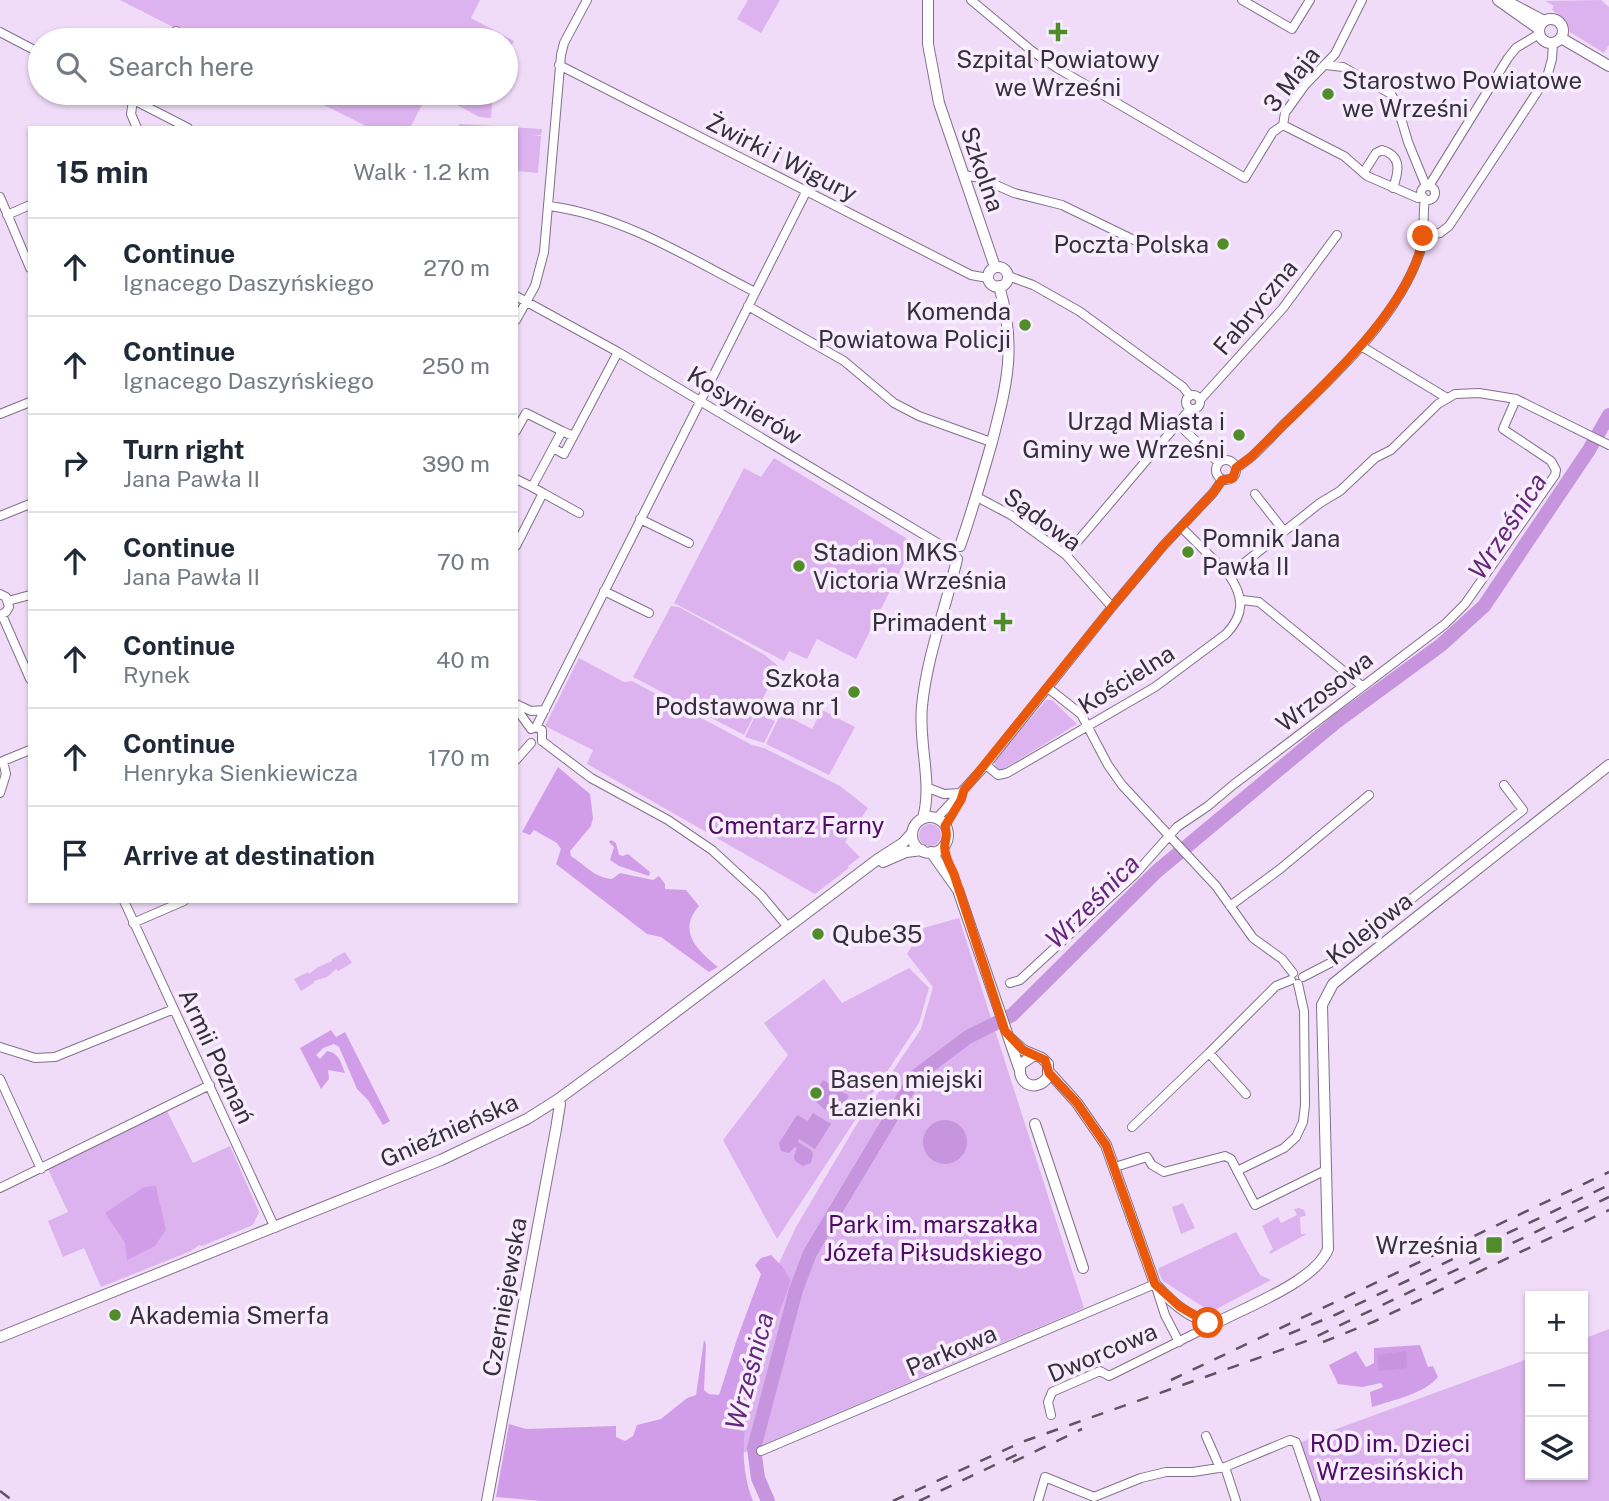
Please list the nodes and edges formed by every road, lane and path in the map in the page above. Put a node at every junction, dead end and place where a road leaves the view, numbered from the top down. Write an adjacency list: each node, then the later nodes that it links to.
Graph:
1 (587, 0): 12 (street)
2 (928, 0): 21 (street, Szkolna)
3 (971, 0): 17 (street, 3 Maja)
4 (1242, 0): 5 (street)
5 (1310, 0)
6 (1362, 0): 13 (street, 3 Maja)
7 (1500, 0): 8 (street)
8 (1541, 28): 10 (street); 10 (street); 22 (street)
9 (0, 32): 11 (street)
10 (1557, 41): 14 (street); 31 (street)
11 (28, 47)
12 (559, 65): 24 (street, Żwirki i Wigury); 28 (street)
13 (1326, 65): 17 (street, 3 Maja); 22 (street)
14 (1609, 66)
15 (135, 105): 18 (street)
16 (145, 105): 19 (street)
17 (1283, 125): 20 (street)
18 (135, 126)
19 (184, 126)
20 (1364, 172): 23 (street); 23 (street)
21 (964, 175): 32 (street); 34 (street, Szkolna)
22 (1428, 186): 26 (street)
23 (1393, 188): 26 (street)
24 (806, 192): 36 (street, Żwirki i Wigury); 38 (street)
25 (0, 197): 29 (street)
26 (1424, 198): 31 (street)
27 (28, 206): 29 (street)
28 (549, 206): 38 (street); 40 (street)
29 (7, 215): 33 (street)
30 (1337, 234): 49 (street, Fabryczna)
31 (1423, 236): 43 (street)
32 (1134, 240)
33 (28, 263)
34 (995, 267): 35 (street); 36 (street)
35 (1008, 276): 37 (street); 45 (street)
36 (988, 278): 37 (street)
37 (999, 286): 57 (street)
38 (755, 292): 41 (street)
39 (518, 297): 40 (street, Kosynierów)
40 (527, 302): 42 (street); 44 (street, Kosynierów)
41 (748, 306): 48 (street); 57 (street)
42 (518, 317)
43 (1361, 346): 46 (street); 61 (street)
44 (618, 352): 48 (street, Kosynierów); 56 (street)
45 (1190, 396): 49 (street); 51 (street)
46 (1447, 398): 47 (street); 73 (street)
47 (1516, 399): 58 (street); 88 (street, Wrzosowa)
48 (701, 400): 71 (street); 76 (street, Kosynierów)
49 (1200, 400): 51 (street)
50 (28, 403): 52 (street)
51 (1189, 409): 53 (street)
52 (0, 414)
53 (1178, 424): 60 (street); 77 (street)
54 (518, 427): 55 (street)
55 (562, 431): 56 (street); 59 (street)
56 (573, 436): 59 (street)
57 (991, 442): 67 (street)
58 (1607, 444)
59 (553, 448): 64 (street)
60 (1219, 463): 61 (street); 63 (street)
61 (1236, 468): 63 (street)
62 (518, 480): 64 (street)
63 (1222, 480): 72 (street)
64 (532, 487): 65 (street)
65 (543, 493): 69 (street); 74 (street)
66 (1255, 494): 73 (street)
67 (976, 496): 76 (street); 77 (street, Sądowa)
68 (28, 505): 70 (street)
69 (579, 513)
70 (0, 516)
71 (640, 519): 75 (street); 79 (street)
72 (1181, 527): 78 (street); 84 (street)
73 (1284, 531): 78 (street)
74 (518, 542)
75 (689, 543)
76 (956, 552): 102 (street)
77 (1066, 555): 84 (street, Sądowa)
78 (1230, 575): 82 (street)
79 (604, 590): 85 (street); 92 (street)
80 (0, 594): 83 (street)
81 (28, 596): 83 (street)
82 (1242, 600): 88 (street); 93 (street, Kościelna)
83 (8, 601): 86 (street)
84 (1112, 607): 89 (street)
85 (649, 613)
86 (1, 615): 87 (street)
87 (28, 675)
88 (1362, 686): 110 (street, Wrzosowa)
89 (1048, 688): 93 (street); 100 (street)
90 (518, 707): 92 (street)
91 (518, 709): 94 (street)
92 (545, 710): 94 (street)
93 (1088, 725): 100 (street, Kościelna); 110 (street)
94 (533, 728): 95 (street); 96 (street)
95 (542, 741): 96 (street); 119 (street)
96 (531, 743): 99 (street)
97 (28, 751): 98 (street)
98 (1, 758): 106 (street)
99 (518, 758)
100 (986, 765): 105 (street)
101 (1609, 765): 139 (street, Kolejowa)
102 (925, 773): 104 (street); 108 (street)
103 (1504, 785): 120 (street)
104 (931, 789): 105 (street); 108 (street)
105 (962, 792): 108 (street)
106 (0, 793)
107 (1369, 795): 117 (street)
108 (935, 820): 109 (street); 111 (street)
109 (912, 833): 112 (street); 113 (street, Gnieźnieńska)
110 (1171, 839): 117 (street); 121 (street, Wrzosowa)
111 (944, 846): 112 (street); 114 (street)
112 (926, 851): 113 (street, Gnieźnieńska); 114 (street)
113 (865, 870): 119 (street, Gnieźnieńska)
114 (957, 887): 123 (street)
115 (125, 903): 118 (street, Armii Poznań)
116 (179, 903): 118 (street)
117 (1230, 906): 120 (street)
118 (133, 923): 122 (street, Armii Poznań)
119 (788, 928): 134 (street, Gnieźnieńska)
120 (1296, 978): 125 (street); 140 (street)
121 (1010, 983)
122 (174, 1009): 124 (street); 131 (street, Armii Poznań)
123 (1005, 1031): 126 (street); 127 (street)
124 (0, 1047)
125 (1209, 1054): 132 (street); 136 (street)
126 (1033, 1056): 127 (street); 128 (street)
127 (1019, 1068): 130 (street)
128 (1049, 1073): 130 (street); 133 (street)
129 (0, 1079): 138 (street)
130 (1043, 1084): 133 (street)
131 (209, 1086): 138 (street); 142 (street, Armii Poznań)
132 (1246, 1094)
133 (1071, 1097): 137 (street)
134 (557, 1100): 142 (street, Gnieźnieńska); 154 (street, Czerniejewska)
135 (1035, 1124): 144 (street)
136 (1132, 1127)
137 (1115, 1167): 140 (street); 145 (street)
138 (41, 1169): 141 (street)
139 (1325, 1170): 140 (street); 143 (street, Kolejowa)
140 (1237, 1171)
141 (0, 1188)
142 (275, 1227): 147 (street, Gnieźnieńska)
143 (1328, 1249): 146 (street, Dworcowa)
144 (1083, 1268)
145 (1155, 1284): 146 (street); 148 (street); 151 (street, Parkowa)
146 (1216, 1323): 148 (street, Dworcowa)
147 (0, 1336)
148 (1179, 1342): 149 (street, Dworcowa)
149 (1051, 1415)
150 (1206, 1436): 152 (street)
151 (761, 1451)
152 (1222, 1467): 153 (street); 156 (street); 157 (street)
153 (1094, 1499): 155 (street)
154 (487, 1501)
155 (1038, 1501)
156 (1236, 1501)
157 (1316, 1501)

